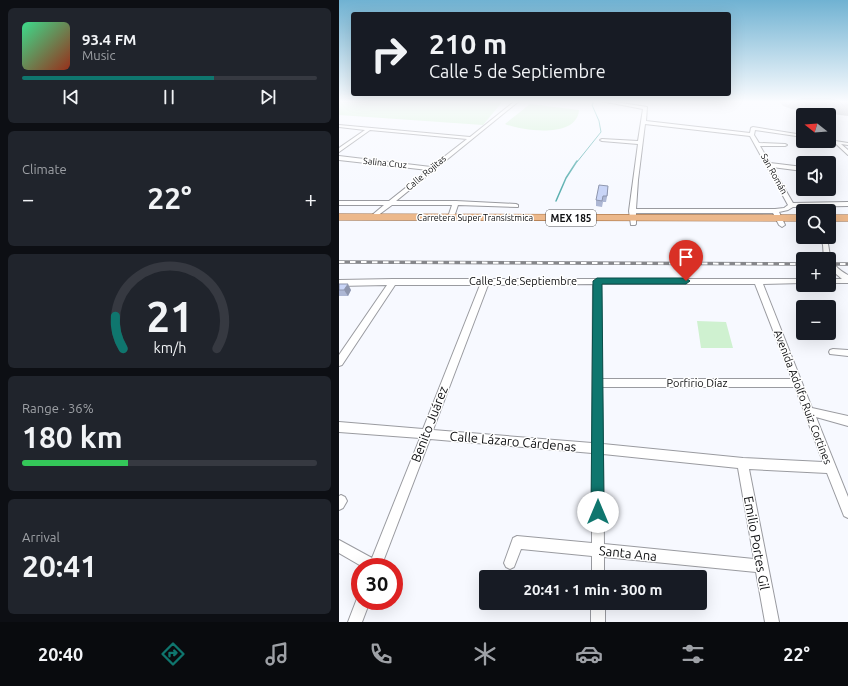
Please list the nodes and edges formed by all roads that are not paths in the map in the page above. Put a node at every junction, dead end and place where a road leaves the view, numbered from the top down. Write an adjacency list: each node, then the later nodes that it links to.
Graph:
1 (367, 130): 17 (street)
2 (390, 130): 10 (street)
3 (479, 130): 10 (street, Calle Rojitas)
4 (642, 130): 13 (street)
5 (711, 130): 8 (street)
6 (753, 130): 8 (street)
7 (766, 130): 9 (street)
8 (752, 135): 14 (street, San Román)
9 (796, 135)
10 (469, 138): 22 (street, Calle Rojitas)
11 (602, 140): 13 (street)
12 (836, 142): 15 (street); 18 (street)
13 (640, 143): 36 (street)
14 (758, 144): 16 (street); 20 (street, San Román)
15 (848, 144)
16 (785, 145)
17 (339, 150)
18 (848, 153)
19 (339, 158): 22 (street, Salina Cruz)
20 (770, 165): 21 (street); 29 (street, San Román)
21 (796, 168)
22 (431, 169): 24 (street, Calle Rojitas)
23 (339, 203): 24 (street)
24 (390, 203): 25 (street); 33 (street, Calle Rojitas)
25 (456, 203): 28 (street); 34 (street)
26 (836, 204): 27 (street)
27 (848, 204)
28 (497, 205): 31 (street); 35 (street)
29 (791, 205): 30 (street); 37 (street, San Román)
30 (796, 205)
31 (516, 206)
32 (339, 217): 33 (main road, Carretera Super Transístmica / MEX 185)
33 (373, 217): 34 (main road, Carretera Super Transístmica / MEX 185)
34 (451, 217): 35 (main road, Carretera Super Transístmica / MEX 185)
35 (496, 218): 36 (main road, Carretera Super Transístmica / MEX 185)
36 (633, 218): 37 (main road, Carretera Super Transístmica / MEX 185); 37 (street); 41 (main road, Carretera Super Transístmica / MEX 185)
37 (779, 218): 38 (main road, Carretera Super Transístmica / MEX 185); 42 (main road, Carretera Super Transístmica / MEX 185)
38 (796, 218)
39 (836, 218): 40 (main road)
40 (848, 218)
41 (339, 223)
42 (796, 223)
43 (836, 225): 44 (main road)
44 (848, 225)
45 (836, 269): 46 (street)
46 (848, 280): 50 (street)
47 (597, 281): 48 (street, Calle 5 de Septiembre); 53 (street, Calle 5 de Septiembre); 57 (street)
48 (758, 281): 49 (street, Calle 5 de Septiembre); 58 (street, Avenida Adolfo Ruiz Cortines)
49 (796, 281)
50 (836, 281)
51 (339, 282): 52 (street, Calle 5 de Septiembre)
52 (393, 282): 53 (street, Calle 5 de Septiembre); 56 (street)
53 (485, 282): 62 (street, Benito Juárez)
54 (833, 352): 55 (street)
55 (848, 353)
56 (339, 362)
57 (598, 383): 58 (street, Porfirio Díaz); 63 (street)
58 (797, 383): 59 (street, Avenida Adolfo Ruiz Cortines)
59 (808, 411): 60 (street); 65 (street, Avenida Adolfo Ruiz Cortines)
60 (848, 421)
61 (339, 426): 62 (street, Calle Lázaro Cárdenas)
62 (425, 434): 63 (street, Calle Lázaro Cárdenas); 72 (street, Benito Juárez)
63 (597, 448): 64 (street, Calle Lázaro Cárdenas); 70 (street)
64 (743, 463): 65 (street, Calle Lázaro Cárdenas); 74 (street, Emilio Portes Gil)
65 (830, 468): 68 (street, Avenida Adolfo Ruiz Cortines)
66 (339, 501): 67 (street)
67 (339, 504)
68 (848, 512)
69 (339, 546): 71 (street)
70 (598, 551): 73 (street, Santa Ana); 74 (street, Santa Ana); 75 (street)
71 (360, 558)
72 (378, 558)
73 (510, 563)
74 (761, 566): 80 (street, Emilio Portes Gil)
75 (598, 570)
76 (360, 610): 78 (street)
77 (598, 610): 79 (street)
78 (355, 622)
79 (598, 622)
80 (772, 622)

